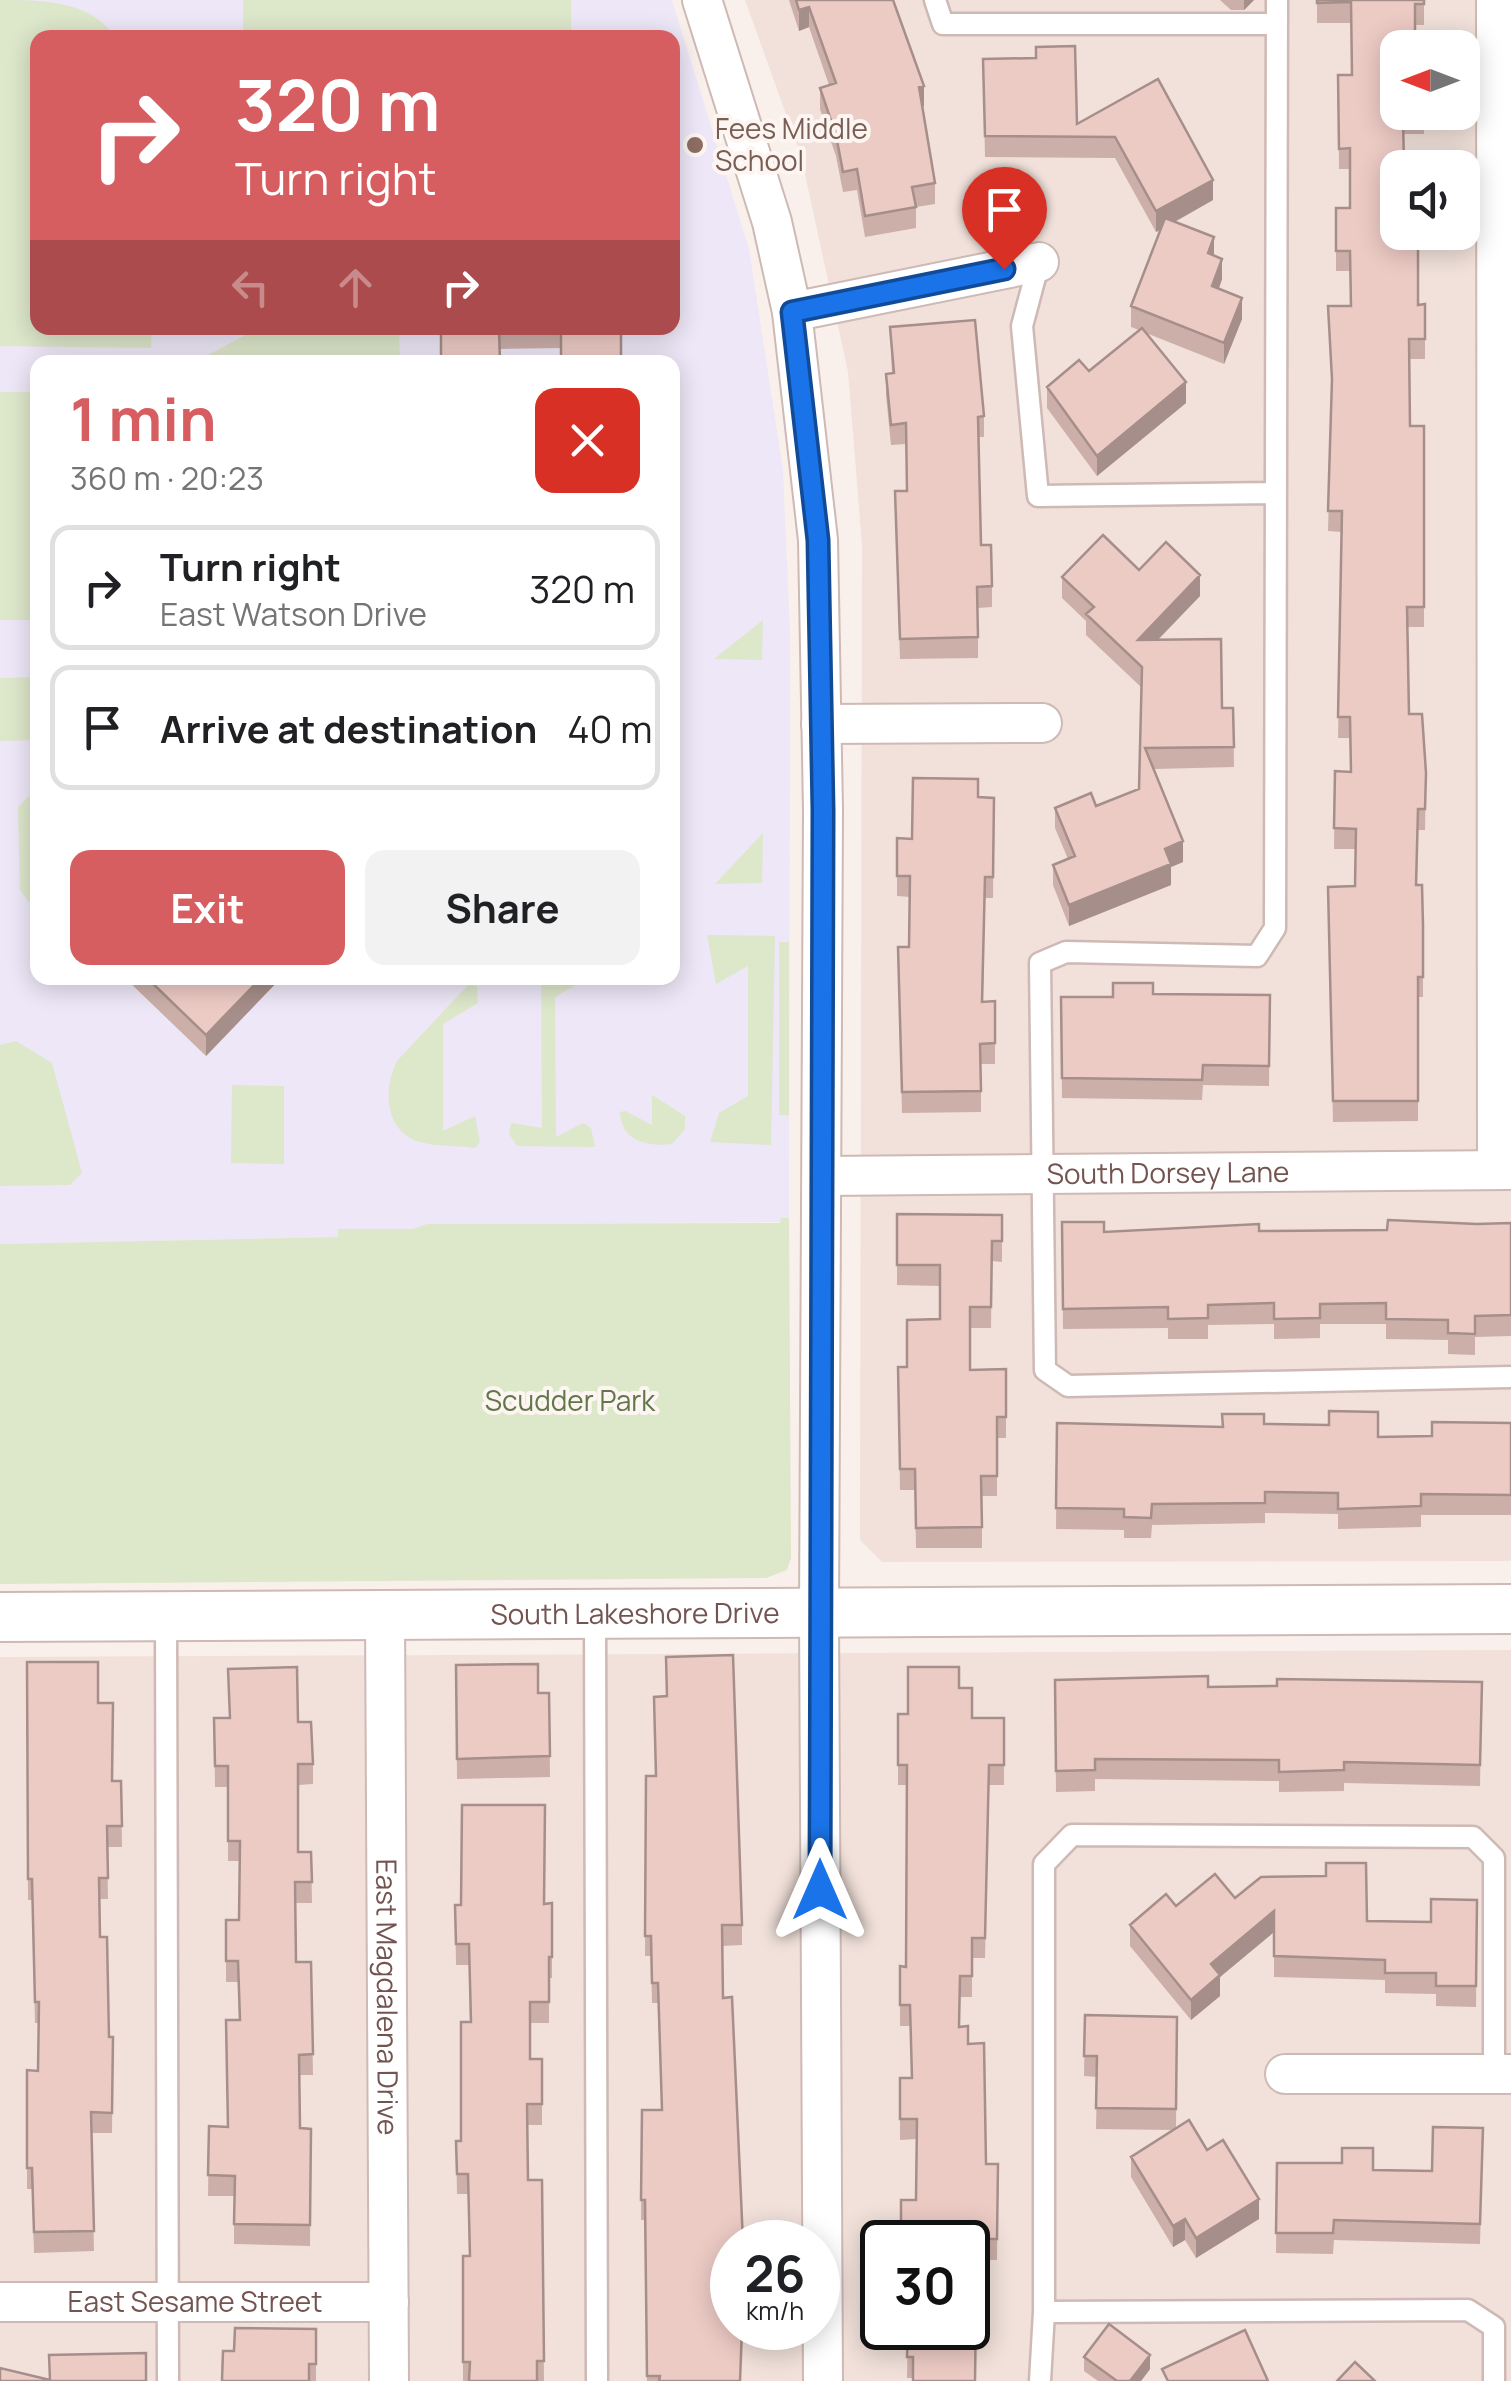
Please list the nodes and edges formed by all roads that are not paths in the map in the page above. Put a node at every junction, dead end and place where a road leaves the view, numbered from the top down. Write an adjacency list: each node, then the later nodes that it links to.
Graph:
1 (702, 0): 7 (street)
2 (935, 0): 5 (lane)
3 (1276, 0): 5 (lane)
4 (1496, 0): 11 (street)
5 (1276, 24): 8 (lane)
6 (1040, 262): 7 (street); 8 (lane)
7 (792, 312): 10 (street)
8 (1276, 493): 12 (lane)
9 (1042, 723): 10 (street)
10 (821, 724): 13 (street)
11 (1504, 1170): 12 (street, South Dorsey Lane)
12 (1042, 1174): 13 (street, South Dorsey Lane); 14 (lane)
13 (823, 1176): 16 (street)
14 (1511, 1377)
15 (1511, 1609): 16 (street, South Lakeshore Drive)
16 (819, 1613): 17 (street, South Lakeshore Drive); 30 (street)
17 (594, 1614): 18 (street, South Lakeshore Drive); 29 (lane)
18 (385, 1615): 19 (street, South Lakeshore Drive); 25 (street, East Magdalena Drive)
19 (166, 1616): 20 (street, South Lakeshore Drive); 24 (lane)
20 (0, 1617)
21 (1285, 2074): 22 (street)
22 (1502, 2074): 26 (lane)
23 (0, 2302): 24 (street, East Sesame Street)
24 (168, 2302): 25 (street, East Sesame Street); 27 (lane)
25 (388, 2302): 28 (street, East Magdalena Drive)
26 (1044, 2312): 31 (lane); 32 (lane)
27 (168, 2381)
28 (388, 2381)
29 (597, 2381)
30 (823, 2381)
31 (1040, 2381)
32 (1494, 2381)

